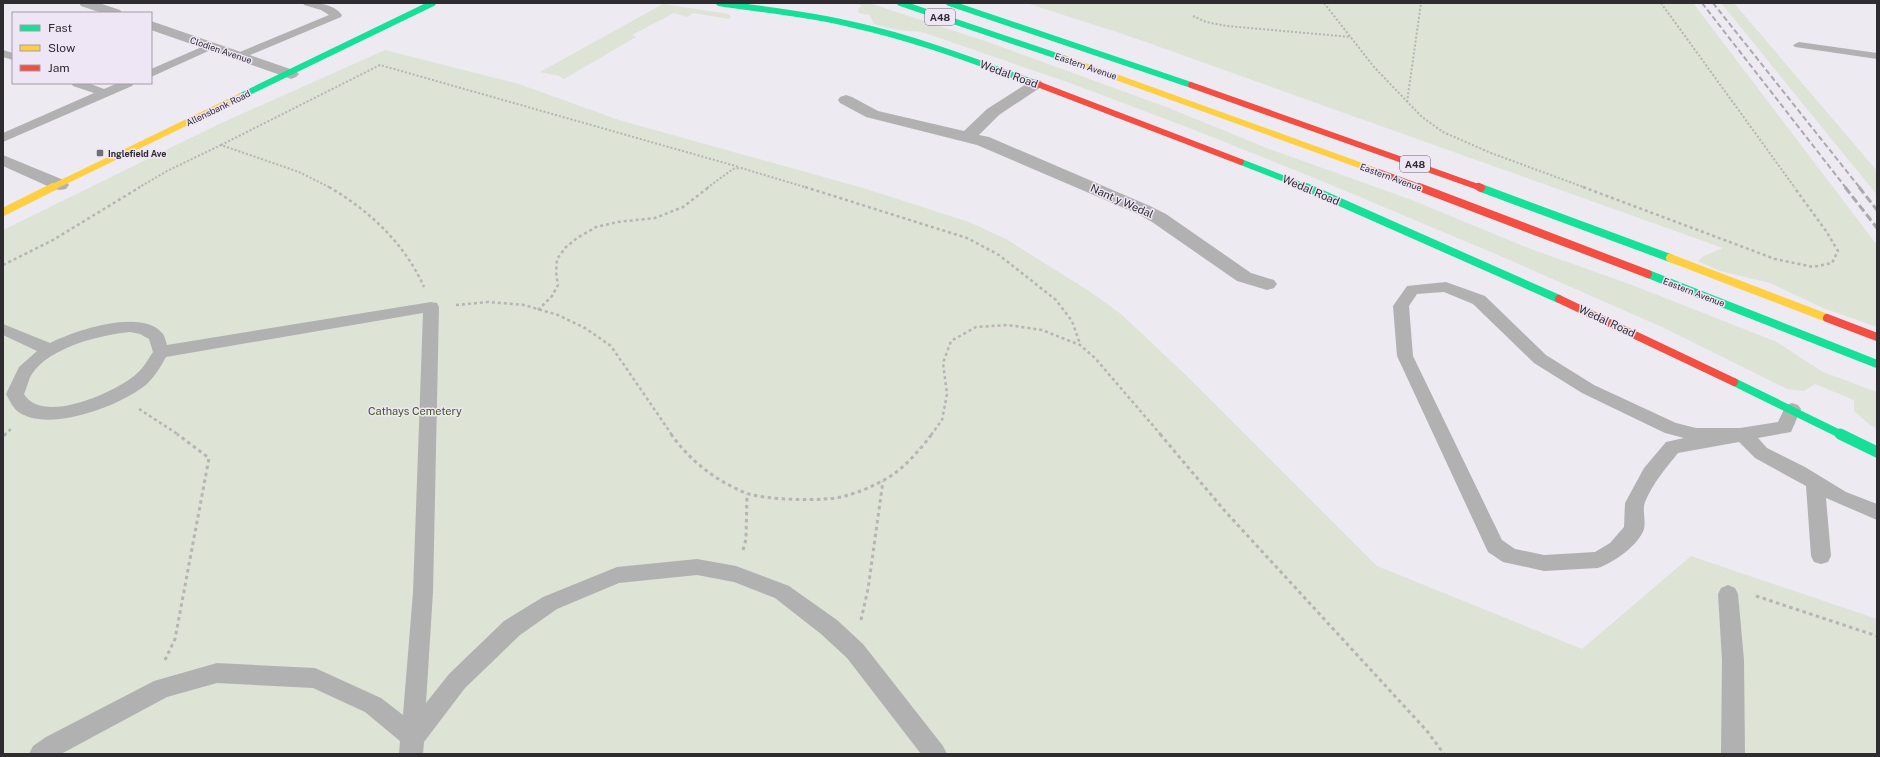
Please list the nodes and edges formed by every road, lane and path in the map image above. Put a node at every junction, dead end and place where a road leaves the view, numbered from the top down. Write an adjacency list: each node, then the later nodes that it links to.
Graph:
1 (86, 3): 10 (street)
2 (308, 3): 16 (lane)
3 (433, 3): 19 (main road, Allensbank Road)
4 (718, 3): 22 (main road, Wedal Road)
5 (900, 3): 42 (main road, Eastern Avenue / A48)
6 (949, 3): 38 (main road, Eastern Avenue / A48)
7 (1324, 3): 13 (path)
8 (1421, 3): 25 (path)
9 (1661, 3): 25 (path)
10 (112, 12)
11 (1193, 16): 13 (path)
12 (152, 26): 15 (street, Clodien Avenue)
13 (1351, 37): 25 (path)
14 (1799, 45): 17 (lane)
15 (211, 46): 16 (street, Clodien Avenue); 18 (lane)
16 (239, 56): 19 (street, Clodien Avenue)
17 (1877, 56)
18 (152, 73)
19 (291, 74): 31 (main road, Allensbank Road)
20 (79, 84): 23 (lane)
21 (126, 84): 23 (lane)
22 (1036, 84): 26 (street); 44 (main road, Wedal Road)
23 (104, 94): 27 (lane)
24 (846, 100): 26 (street, Nant y Wedal)
25 (1407, 102)
26 (968, 136): 34 (street, Nant y Wedal)
27 (3, 138)
28 (221, 145): 30 (path); 33 (path); 35 (path)
29 (3, 160): 31 (street)
30 (741, 168): 36 (path); 39 (path)
31 (60, 185): 32 (main road, Allensbank Road)
32 (3, 212)
33 (3, 265)
34 (1267, 284)
35 (431, 308): 36 (path); 41 (lane); 57 (lane)
36 (538, 310): 49 (path)
37 (3, 329): 40 (lane)
38 (1877, 337)
39 (1080, 345): 47 (path); 60 (path)
40 (50, 350): 41 (lane); 43 (lane)
41 (161, 352): 43 (lane)
42 (1877, 364)
43 (116, 395): 56 (path)
44 (1792, 409): 45 (lane); 46 (main road, Wedal Road)
45 (1744, 435): 45 (lane); 48 (lane)
46 (1877, 452)
47 (883, 481): 49 (path); 55 (path)
48 (1815, 482): 50 (lane); 51 (lane)
49 (747, 494): 52 (path)
50 (1877, 512)
51 (1820, 556)
52 (736, 574): 55 (lane); 57 (lane)
53 (1728, 594): 54 (path); 61 (lane)
54 (1877, 636)
55 (855, 651): 59 (lane)
56 (162, 688): 57 (lane); 58 (lane)
57 (412, 746)
58 (41, 754)
59 (935, 754)
60 (1444, 754)
61 (1733, 754)

